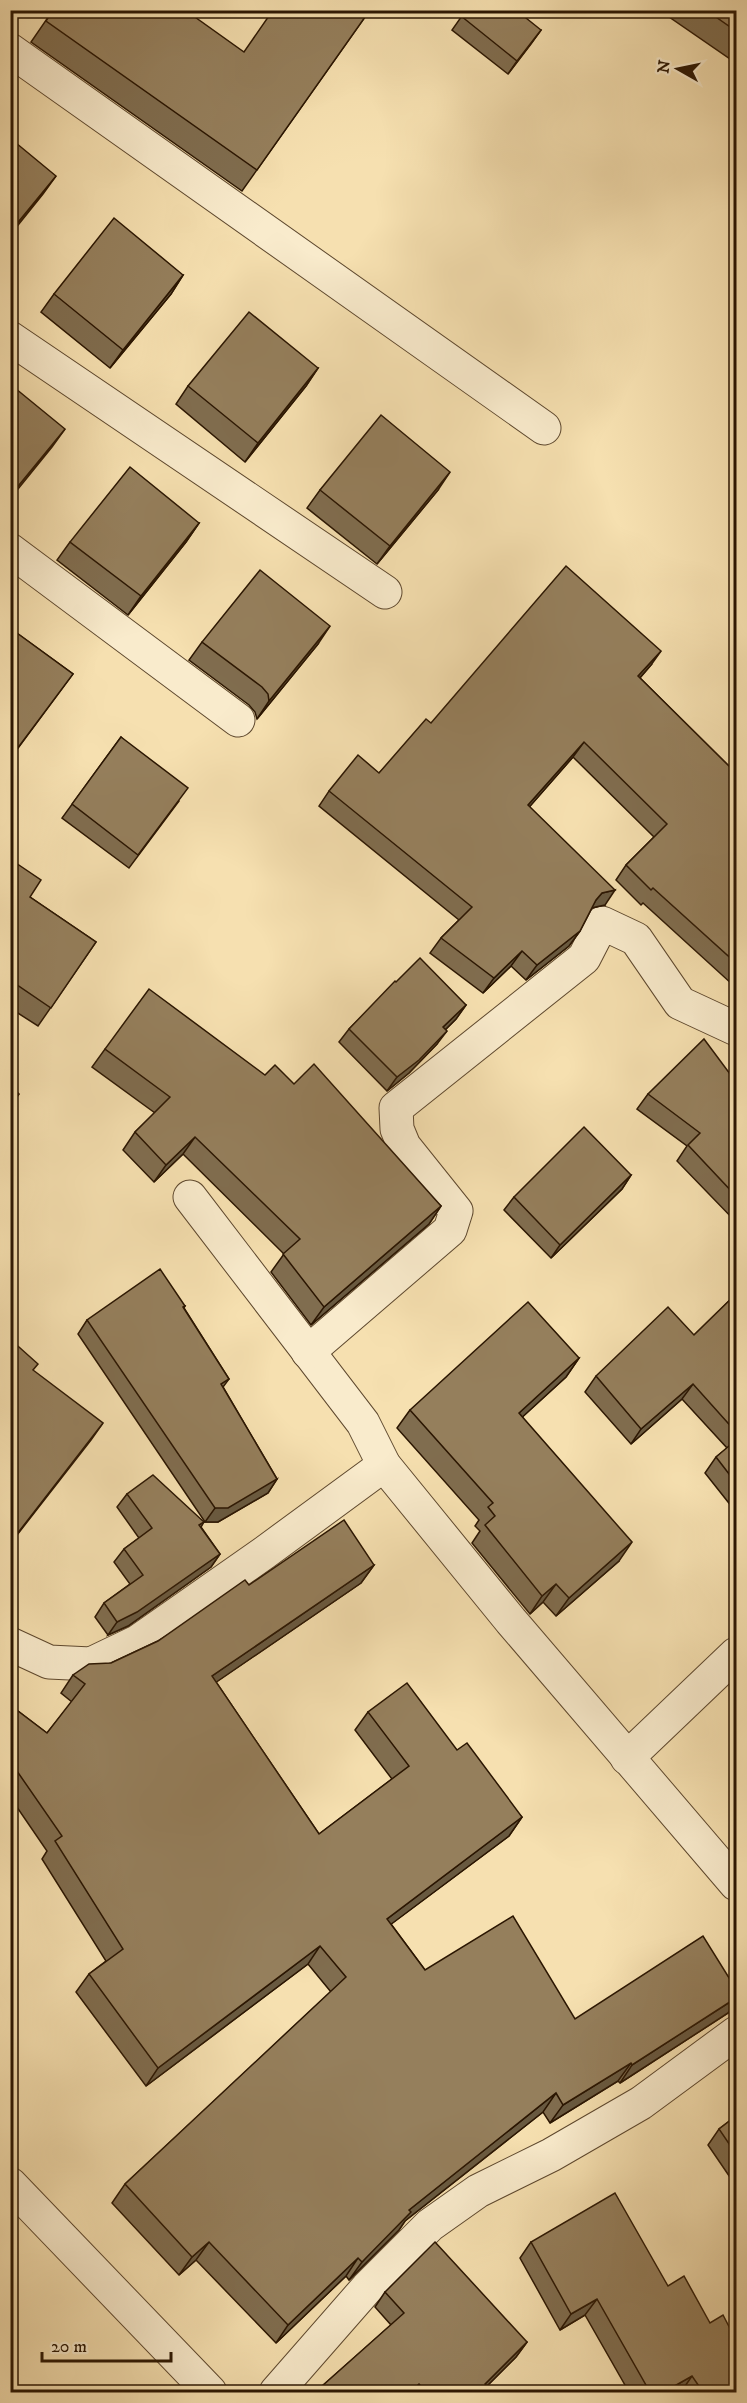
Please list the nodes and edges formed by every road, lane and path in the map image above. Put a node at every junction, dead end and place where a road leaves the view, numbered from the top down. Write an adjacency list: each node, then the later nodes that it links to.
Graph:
1 (10, 50): 3 (street)
2 (10, 338): 5 (street)
3 (544, 428)
4 (10, 550): 6 (street)
5 (384, 592)
6 (238, 720)
7 (736, 1029): 9 (street)
8 (189, 1197): 9 (street)
9 (308, 1352): 10 (street)
10 (384, 1465): 11 (street); 13 (street)
11 (10, 1644)
12 (736, 1654): 13 (street)
13 (627, 1758): 14 (street)
14 (736, 1884)
15 (736, 2033): 18 (street)
16 (10, 2184): 17 (street)
17 (210, 2392)
18 (276, 2392)

